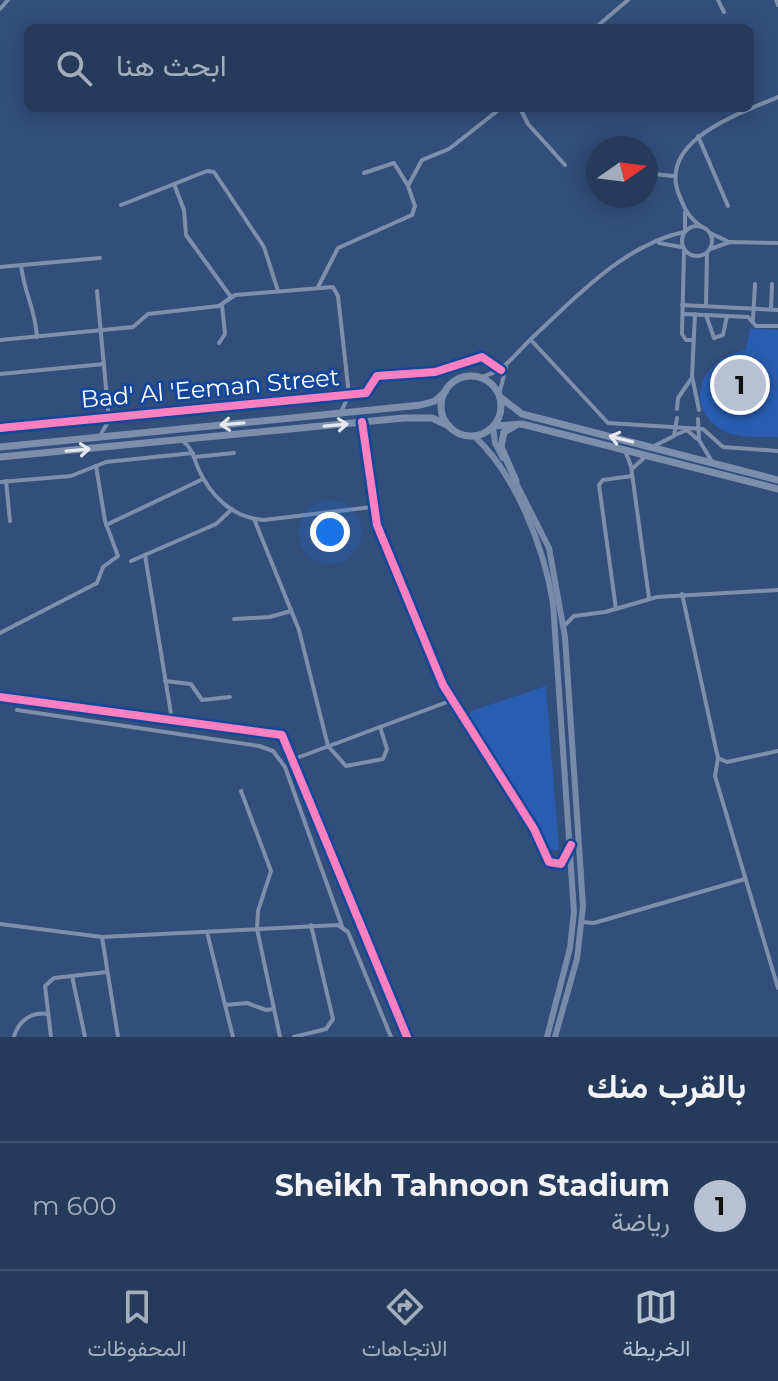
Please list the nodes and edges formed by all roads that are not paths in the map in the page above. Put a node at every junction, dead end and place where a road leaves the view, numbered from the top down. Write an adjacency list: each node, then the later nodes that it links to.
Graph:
1 (8, 0): 4 (street)
2 (628, 0): 6 (street)
3 (718, 0): 5 (street)
4 (0, 9)
5 (724, 12)
6 (600, 24)
7 (778, 97): 8 (street)
8 (754, 107)
9 (496, 112): 18 (street)
10 (522, 112): 13 (street)
11 (744, 112): 12 (street)
12 (698, 136): 16 (street); 20 (street)
13 (565, 165)
14 (364, 173): 18 (street)
15 (658, 174): 16 (street)
16 (673, 176): 21 (street)
17 (174, 184): 19 (street); 37 (street); 38 (street)
18 (408, 186): 35 (street)
19 (121, 205)
20 (728, 206)
21 (685, 210): 22 (street); 23 (street)
22 (702, 227): 23 (street); 24 (street)
23 (685, 231): 26 (street); 28 (street)
24 (709, 233): 25 (street); 29 (street)
25 (730, 242): 27 (street); 29 (street)
26 (656, 243): 28 (street); 54 (street)
27 (778, 243)
28 (684, 250): 29 (street); 40 (street)
29 (709, 250): 41 (street)
30 (100, 258): 31 (street)
31 (21, 265): 32 (street); 52 (street)
32 (0, 267)
33 (755, 284): 42 (street)
34 (772, 284): 43 (street)
35 (318, 287): 37 (street); 66 (street)
36 (97, 291): 51 (street)
37 (278, 291): 38 (street)
38 (231, 297): 39 (street)
39 (222, 305): 51 (street); 56 (street)
40 (682, 305): 41 (street); 45 (street)
41 (706, 306): 42 (street)
42 (753, 309): 43 (street); 49 (street)
43 (771, 309): 44 (street)
44 (778, 310)
45 (683, 314): 46 (street); 55 (street)
46 (695, 314): 47 (street); 55 (street)
47 (706, 315): 48 (street); 48 (street)
48 (727, 316): 49 (street)
49 (753, 323): 50 (street)
50 (778, 326)
51 (101, 331): 52 (street); 57 (street)
52 (37, 337): 53 (street)
53 (0, 340)
54 (531, 340): 58 (street); 80 (street)
55 (693, 340): 61 (street)
56 (219, 343)
57 (104, 364): 60 (street); 73 (street)
58 (507, 364): 59 (street); 67 (street)
59 (501, 370): 62 (street); 66 (street, Bad' Al 'Eeman Street)
60 (0, 374)
61 (692, 376): 64 (street); 65 (street)
62 (480, 377): 63 (highway); 67 (highway)
63 (445, 392): 70 (highway); 77 (highway)
64 (682, 393): 65 (street); 68 (street)
65 (697, 394): 69 (street)
66 (349, 395): 70 (street); 71 (street); 73 (street, Bad' Al 'Eeman Street)
67 (500, 396): 78 (highway); 90 (highway, one-way to 67)
68 (677, 409)
69 (699, 410)
70 (363, 411): 71 (highway)
71 (339, 414): 82 (highway, one-way to 82)
72 (677, 418): 80 (street)
73 (109, 419): 79 (street, Bad' Al 'Eeman Street); 82 (street); 85 (street)
74 (698, 419): 81 (street)
75 (362, 422): 77 (highway); 86 (highway, one-way to 75); 105 (street)
76 (522, 424): 78 (highway); 91 (highway); 103 (highway)
77 (449, 426): 84 (highway)
78 (494, 426): 84 (highway); 103 (main road)
79 (0, 428)
80 (676, 428): 81 (street); 83 (street)
81 (698, 428): 88 (street); 92 (street)
82 (123, 434): 85 (highway)
83 (675, 435): 88 (street); 90 (street)
84 (474, 436): 134 (main road)
85 (99, 437): 89 (highway)
86 (200, 437): 87 (highway); 94 (street)
87 (179, 439): 94 (street); 96 (highway, one-way to 87)
88 (700, 444): 97 (street)
89 (0, 447)
90 (652, 447): 97 (highway)
91 (624, 451): 95 (highway); 99 (street)
92 (778, 451)
93 (234, 453): 94 (street)
94 (193, 455): 98 (street); 100 (street)
95 (646, 456): 99 (street); 104 (highway)
96 (0, 457)
97 (717, 464): 101 (highway)
98 (96, 466): 102 (street); 109 (street)
99 (632, 473): 114 (street); 116 (street)
100 (203, 479): 106 (street); 109 (street)
101 (778, 480)
102 (3, 481): 108 (street)
103 (516, 481): 115 (main road)
104 (778, 489)
105 (372, 507): 107 (street); 125 (street)
106 (232, 509): 107 (street); 110 (street)
107 (254, 519): 117 (street)
108 (10, 521)
109 (106, 525): 121 (street)
110 (145, 555): 111 (street); 122 (street)
111 (131, 561)
112 (778, 590): 113 (street)
113 (682, 594): 114 (street); 131 (street)
114 (649, 598): 116 (street)
115 (562, 608): 118 (street); 120 (main road)
116 (616, 609): 118 (street)
117 (291, 611): 119 (street); 129 (street)
118 (574, 616): 120 (street)
119 (234, 619)
120 (564, 626): 136 (main road)
121 (0, 633)
122 (165, 681): 124 (street); 127 (street)
123 (0, 697): 127 (street)
124 (230, 697)
125 (450, 701): 128 (street); 134 (street)
126 (17, 710): 139 (street)
127 (172, 720): 132 (street)
128 (380, 727): 129 (street); 129 (street)
129 (328, 746): 132 (street)
130 (778, 751): 131 (street)
131 (718, 758): 135 (street)
132 (294, 759): 157 (street)
133 (241, 791): 140 (street)
134 (571, 845): 158 (main road)
135 (745, 879): 136 (street); 145 (street)
136 (582, 922): 159 (main road)
137 (0, 924): 142 (street)
138 (311, 925): 139 (street); 140 (street); 155 (street)
139 (342, 926): 156 (street)
140 (257, 929): 141 (street); 147 (street)
141 (207, 932): 142 (street); 146 (street)
142 (102, 937): 143 (street)
143 (107, 972): 144 (street); 152 (street)
144 (72, 976): 148 (street); 151 (street)
145 (778, 988)
146 (225, 1005): 147 (street); 153 (street)
147 (274, 1009): 154 (street)
148 (48, 1014): 149 (street); 150 (street)
149 (14, 1037)
150 (51, 1037)
151 (85, 1037)
152 (118, 1037)
153 (233, 1037)
154 (280, 1037)
155 (294, 1037)
156 (391, 1037)
157 (407, 1037)
158 (547, 1037)
159 (555, 1037)

